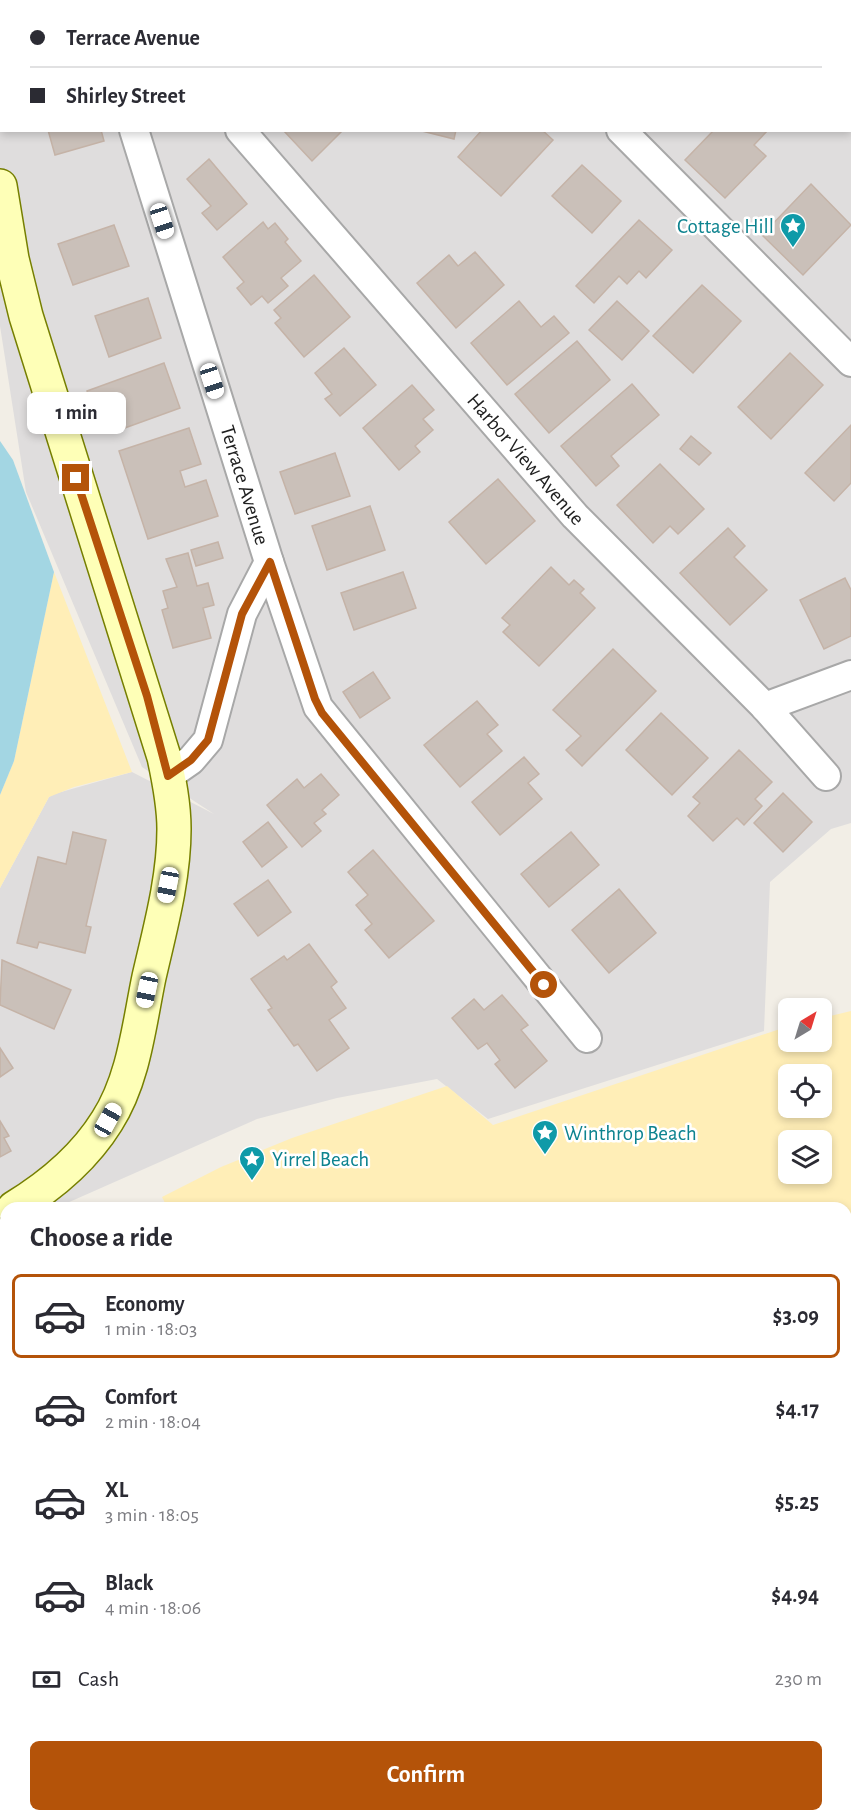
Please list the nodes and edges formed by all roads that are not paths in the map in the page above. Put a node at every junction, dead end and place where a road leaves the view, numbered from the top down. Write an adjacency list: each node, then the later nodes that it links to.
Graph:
1 (135, 132): 6 (street, Terrace Avenue)
2 (242, 132): 8 (street, Harbor View Avenue)
3 (623, 132): 5 (street)
4 (0, 186): 9 (main road)
5 (851, 362)
6 (270, 562): 9 (street); 11 (street, Terrace Avenue)
7 (851, 675): 8 (street)
8 (765, 707): 10 (street, Harbor View Avenue)
9 (168, 776): 12 (main road)
10 (826, 776)
11 (587, 1038)
12 (23, 1202)

